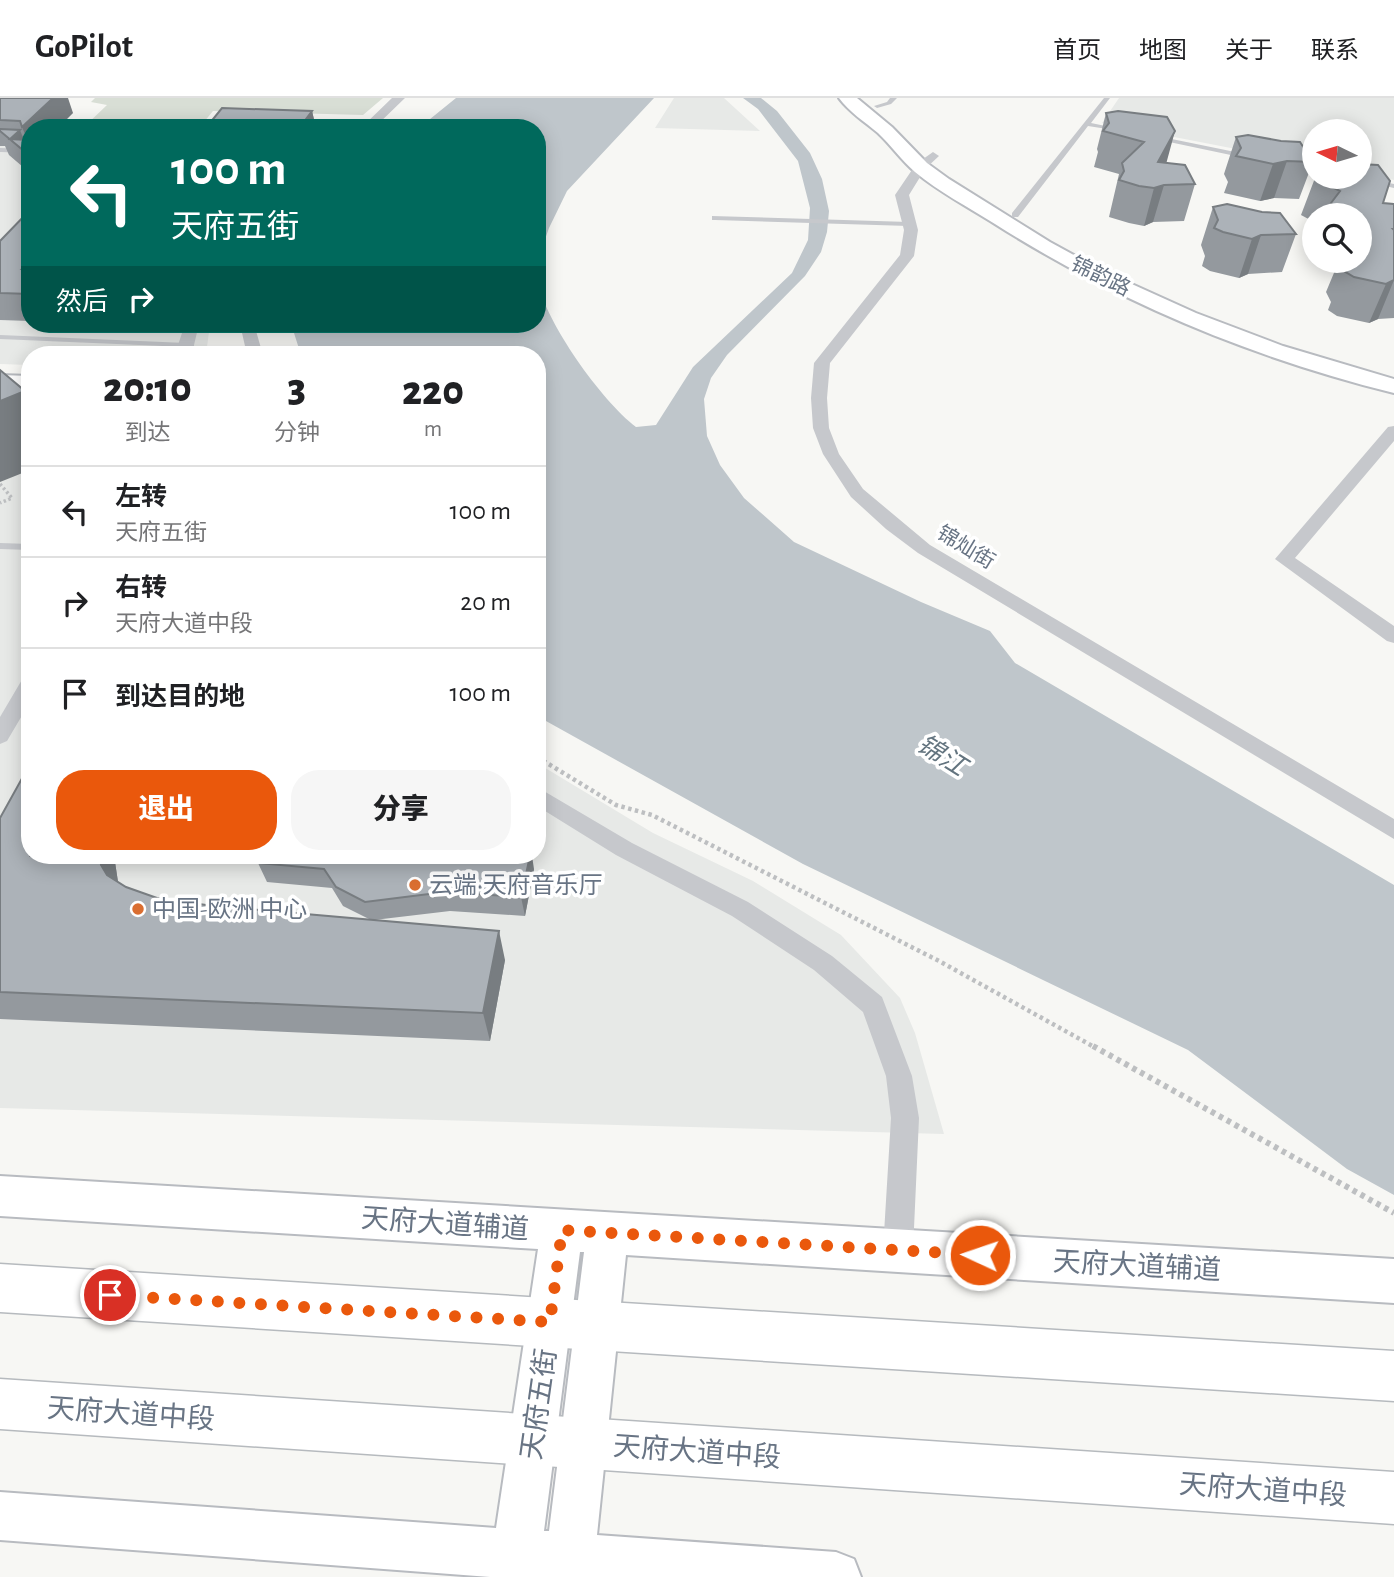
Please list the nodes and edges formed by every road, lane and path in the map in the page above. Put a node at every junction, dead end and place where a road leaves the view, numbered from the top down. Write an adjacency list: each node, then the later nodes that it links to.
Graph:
1 (399, 98): 5 (street)
2 (847, 98): 12 (street, 锦韵路)
3 (1107, 98): 6 (lane)
4 (879, 101): 12 (street, 锦韵路)
5 (377, 119)
6 (1087, 124): 7 (lane); 15 (lane)
7 (1127, 132)
8 (1154, 137): 11 (lane)
9 (0, 150): 10 (lane)
10 (21, 151)
11 (1247, 156)
12 (926, 161): 15 (street, 锦韵路); 19 (street, 锦灿街); 25 (street, 锦韵路)
13 (1372, 182): 14 (lane)
14 (1394, 186)
15 (1014, 215): 22 (street, 锦韵路)
16 (715, 218): 17 (lane)
17 (796, 221): 18 (lane)
18 (839, 222): 19 (lane)
19 (909, 224): 36 (street, 锦灿街)
20 (0, 337): 21 (lane)
21 (129, 346)
22 (1394, 373)
23 (0, 382): 24 (street)
24 (21, 383)
25 (1394, 386)
26 (1394, 431): 31 (street)
27 (0, 484): 28 (path)
28 (0, 503)
29 (0, 546): 30 (lane)
30 (21, 547)
31 (1394, 636)
32 (21, 698): 33 (street)
33 (0, 736)
34 (546, 762): 38 (path)
35 (546, 801): 41 (street)
36 (1394, 830)
37 (0, 1196): 39 (street, 天府大道辅道)
38 (1394, 1213)
39 (562, 1230): 40 (street, 天府大道辅道); 44 (street, 天府五街)
40 (607, 1233): 41 (street, 天府大道辅道); 45 (street, 天府五街)
41 (898, 1250): 42 (street, 天府大道辅道)
42 (1394, 1281)
43 (0, 1288): 44 (main road)
44 (550, 1322): 45 (main road); 48 (street, 天府五街)
45 (597, 1325): 46 (main road); 49 (street, 天府五街)
46 (1394, 1376)
47 (0, 1404): 48 (main road, 天府大道中段)
48 (533, 1440): 49 (main road, 天府大道中段); 52 (street, 天府五街)
49 (584, 1443): 50 (main road, 天府大道中段); 53 (street, 天府五街)
50 (1394, 1498)
51 (0, 1516): 52 (street)
52 (515, 1565): 53 (street)
53 (569, 1567): 54 (street)
54 (836, 1577)

